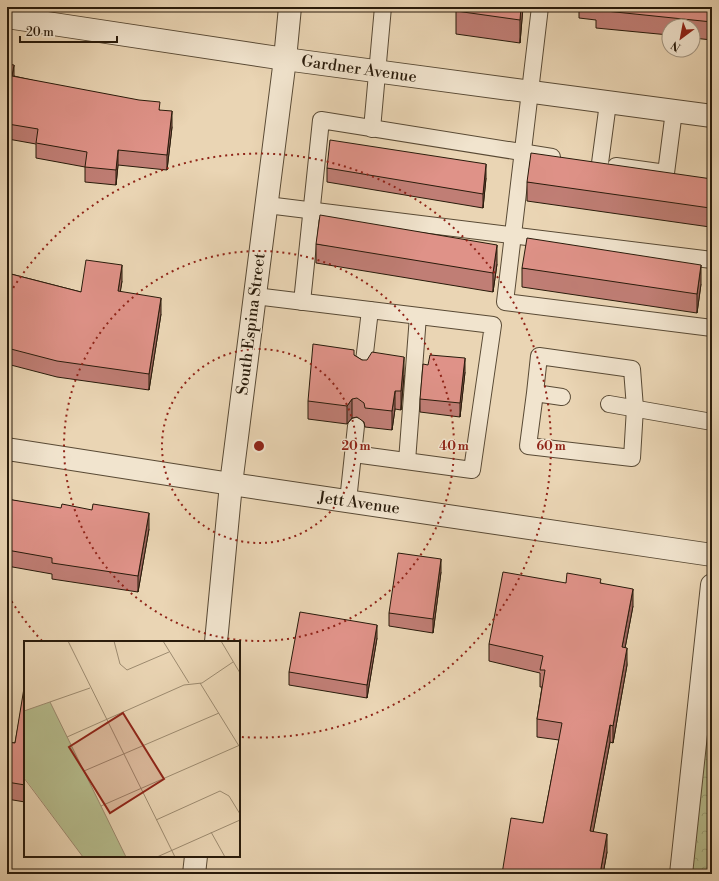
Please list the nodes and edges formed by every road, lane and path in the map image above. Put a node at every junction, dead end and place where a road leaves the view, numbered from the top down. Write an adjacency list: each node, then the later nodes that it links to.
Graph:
1 (290, 7): 5 (street, South Espina Street)
2 (383, 7): 6 (lane)
3 (540, 7): 7 (lane)
4 (7, 17): 5 (street, Gardner Avenue)
5 (285, 59): 6 (street, Gardner Avenue); 14 (street, South Espina Street)
6 (376, 72): 7 (street, Gardner Avenue); 11 (lane)
7 (530, 93): 8 (street, Gardner Avenue); 12 (lane)
8 (608, 103): 9 (street, Gardner Avenue); 13 (lane)
9 (674, 111): 10 (street, Gardner Avenue); 13 (lane)
10 (712, 116)
11 (372, 129): 12 (lane); 15 (lane)
12 (523, 153): 13 (lane); 16 (lane)
13 (584, 161)
14 (267, 205): 15 (lane); 18 (street, South Espina Street)
15 (311, 209): 16 (lane); 19 (lane)
16 (513, 237): 17 (lane); 20 (lane)
17 (712, 260)
18 (255, 296): 19 (lane); 35 (street, South Espina Street)
19 (302, 302): 21 (lane)
20 (505, 302): 23 (lane); 24 (lane)
21 (370, 310): 22 (lane); 25 (lane)
22 (418, 316): 23 (lane); 34 (lane)
23 (493, 325): 34 (lane)
24 (712, 328)
25 (363, 370)
26 (535, 393): 27 (lane); 29 (lane); 29 (lane)
27 (562, 397)
28 (609, 404): 29 (lane)
29 (635, 408): 30 (lane)
30 (712, 422)
31 (356, 426): 33 (lane)
32 (7, 449): 35 (street, Jett Avenue)
33 (354, 454): 34 (lane); 36 (lane)
34 (407, 461)
35 (231, 484): 36 (street, Jett Avenue); 39 (street, South Espina Street)
36 (348, 501): 37 (street, Jett Avenue)
37 (712, 555)
38 (712, 585): 42 (street)
39 (216, 641)
40 (196, 857): 41 (street)
41 (194, 874)
42 (681, 874)

